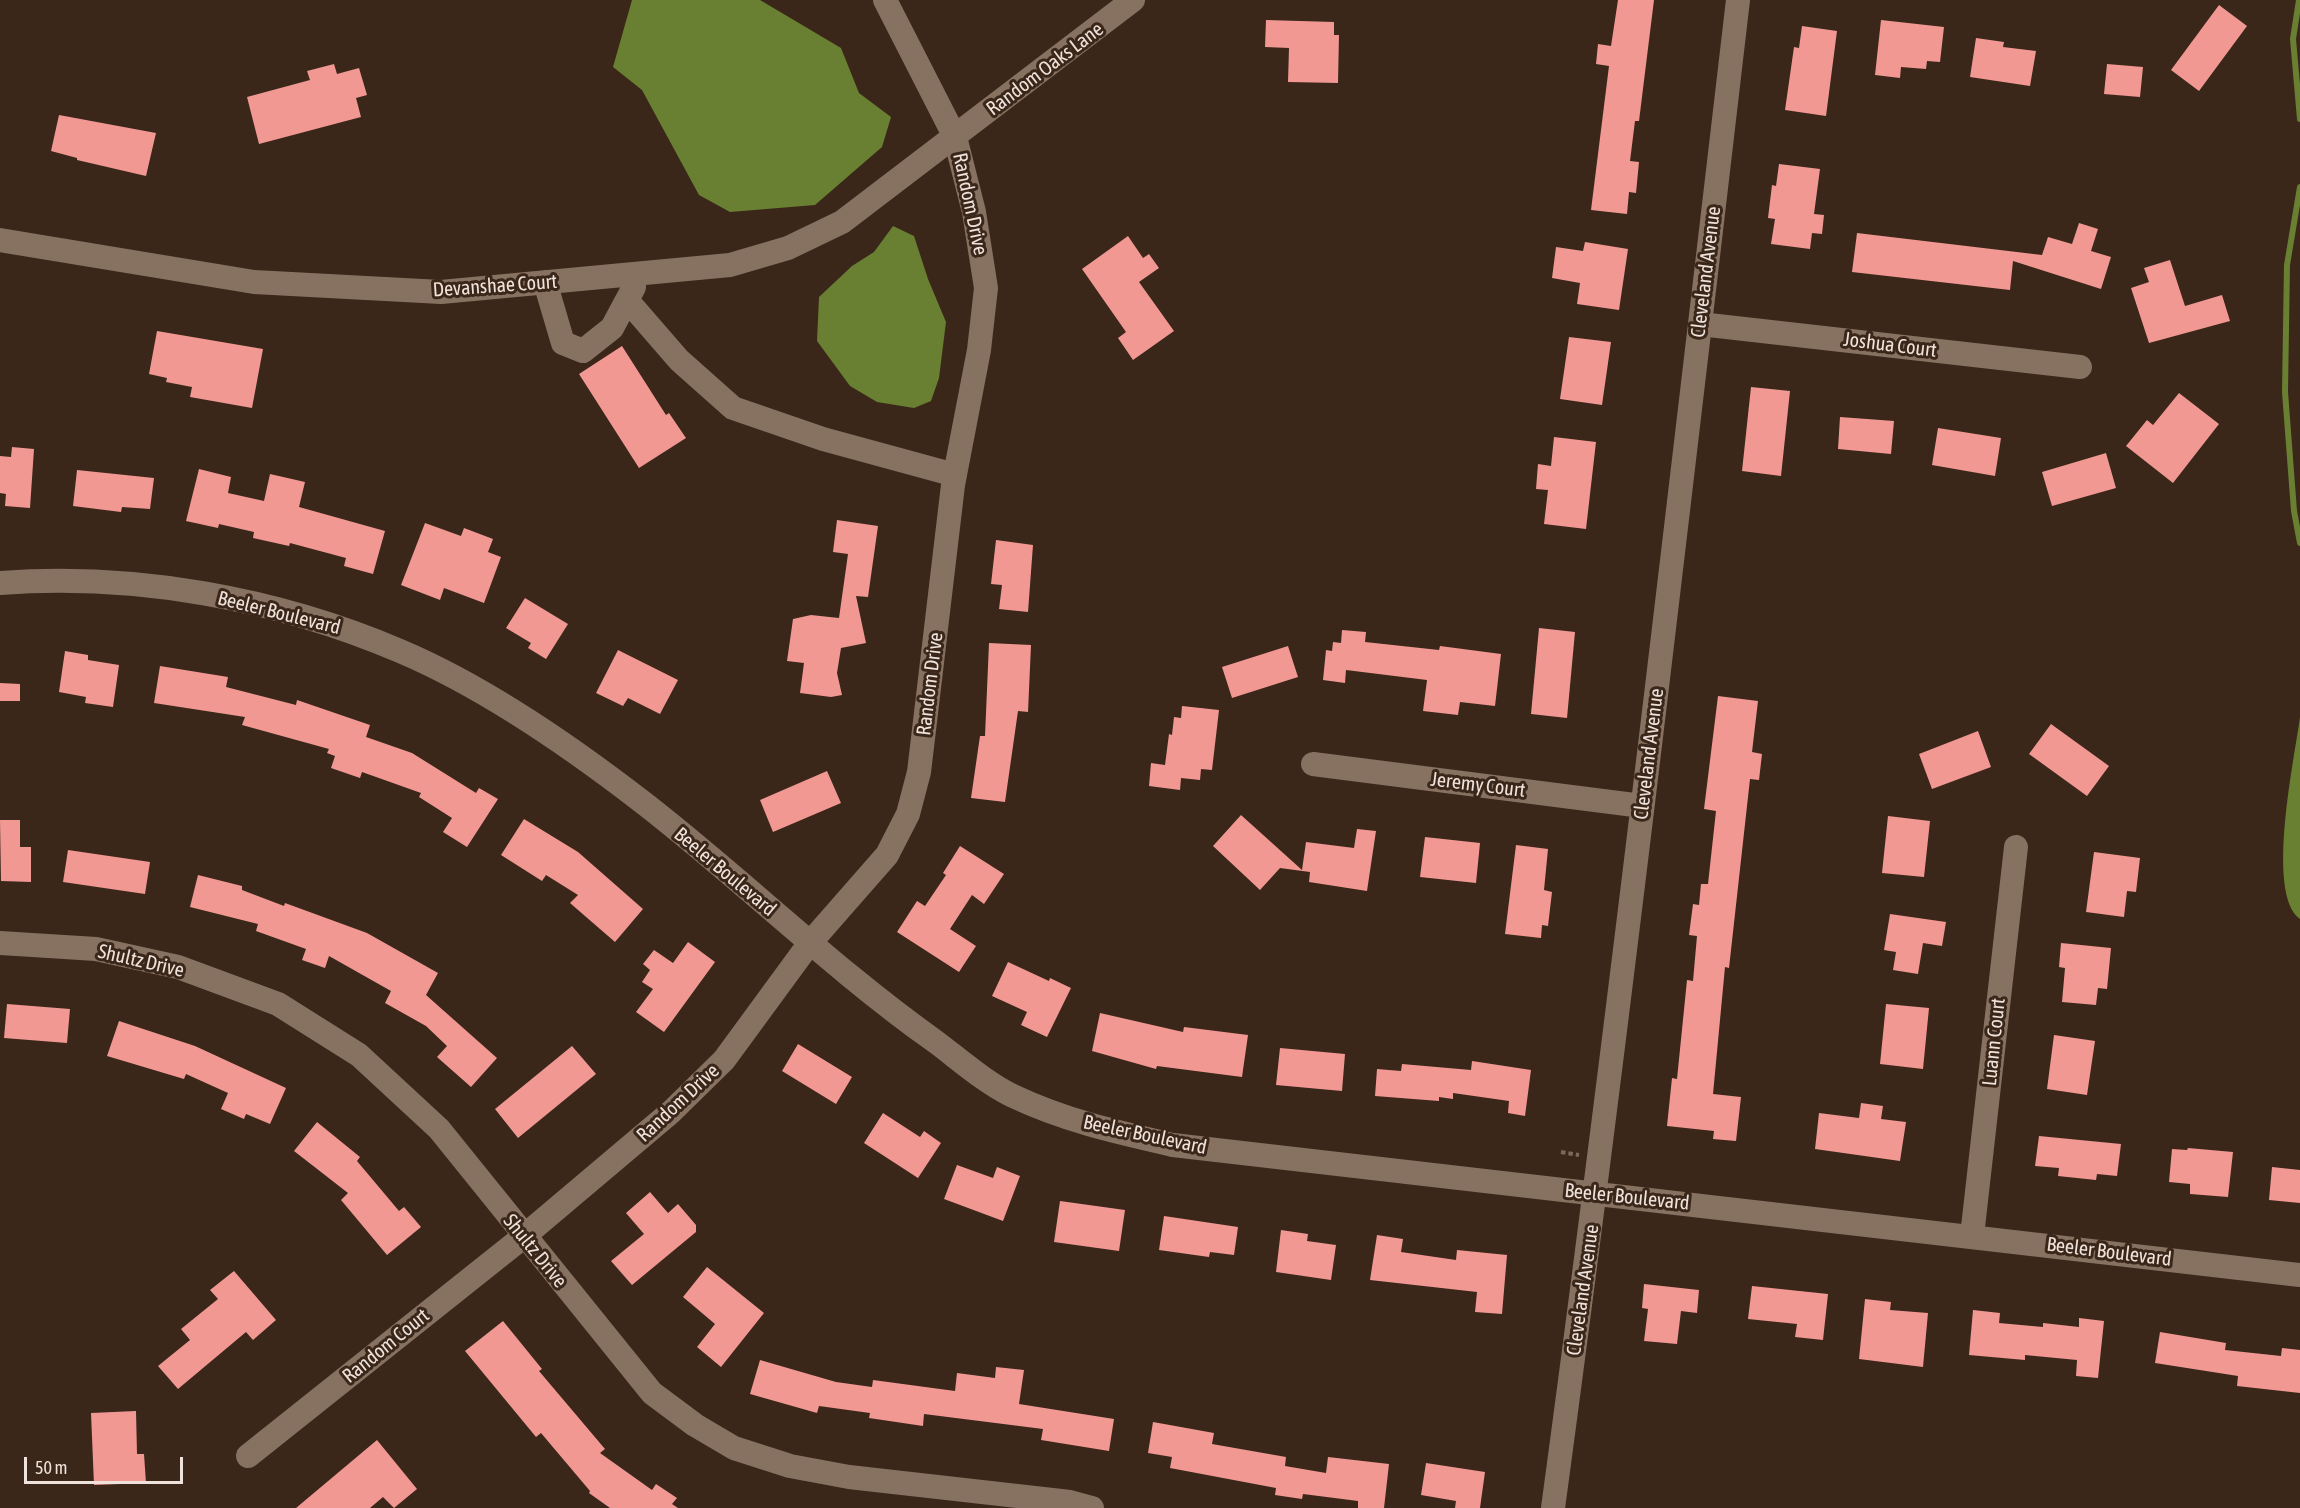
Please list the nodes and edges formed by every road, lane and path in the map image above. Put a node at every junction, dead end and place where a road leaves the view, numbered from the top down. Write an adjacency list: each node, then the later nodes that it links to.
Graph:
1 (885, 0): 4 (street, Random Drive)
2 (1133, 0): 4 (street, Random Oaks Lane)
3 (1738, 0): 9 (street, Cleveland Avenue)
4 (955, 137): 6 (street, Devanshae Court); 11 (street, Random Drive)
5 (0, 240): 7 (street, Devanshae Court)
6 (641, 274): 7 (street, Devanshae Court); 8 (street)
7 (545, 282): 8 (street)
8 (627, 300): 11 (street)
9 (1700, 324): 10 (street, Joshua Court); 14 (street, Cleveland Avenue)
10 (2080, 367)
11 (955, 475): 17 (street, Random Drive)
12 (0, 583): 17 (street, Beeler Boulevard)
13 (1313, 764): 14 (street, Jeremy Court)
14 (1642, 806): 18 (street, Cleveland Avenue)
15 (2016, 847): 19 (street, Luann Court)
16 (0, 943): 20 (street, Shultz Drive)
17 (809, 944): 18 (street, Beeler Boulevard); 20 (street, Random Drive)
18 (1596, 1194): 19 (street, Beeler Boulevard); 25 (street, Cleveland Avenue)
19 (1972, 1236): 21 (street, Beeler Boulevard)
20 (523, 1237): 22 (street, Random Court); 23 (street, Shultz Drive)
21 (2300, 1275)
22 (248, 1456)
23 (962, 1499): 24 (street, Shultz Drive)
24 (1092, 1508)
25 (1553, 1508)

